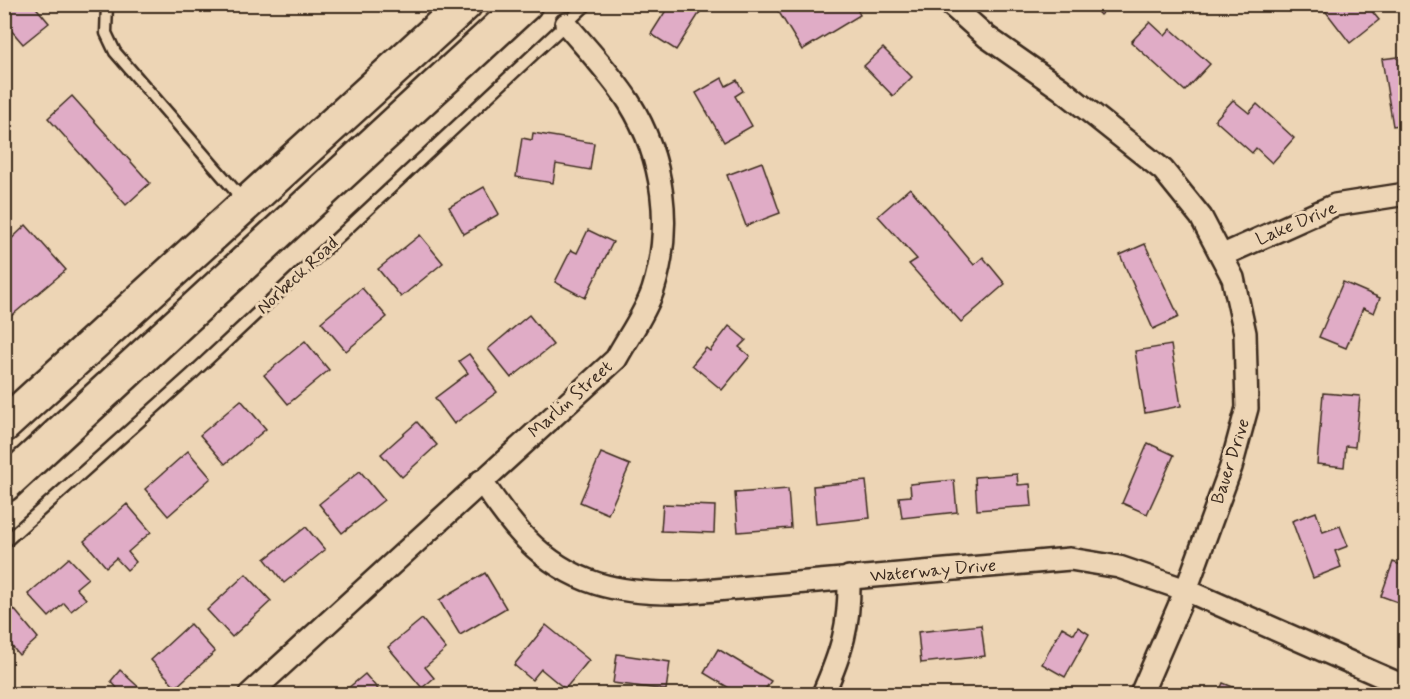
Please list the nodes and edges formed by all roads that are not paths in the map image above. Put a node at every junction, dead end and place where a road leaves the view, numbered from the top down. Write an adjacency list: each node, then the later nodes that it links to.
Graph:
1 (107, 4): 10 (lane)
2 (465, 4): 10 (main road)
3 (525, 4): 11 (main road)
4 (587, 4): 7 (lane, Norbeck Road)
5 (950, 4): 8 (street, Bauer Drive)
6 (963, 4): 8 (street, Bauer Drive)
7 (566, 24): 14 (street, Marlin Street); 16 (lane, Norbeck Road)
8 (987, 37): 12 (street, Bauer Drive)
9 (1406, 194): 12 (street, Lake Drive)
10 (247, 204): 11 (main road); 13 (main road)
11 (277, 234): 15 (main road)
12 (1223, 255): 18 (street, Bauer Drive)
13 (4, 425)
14 (481, 481): 17 (street, Waterway Drive); 20 (street, Marlin Street)
15 (4, 484)
16 (4, 543)
17 (849, 577): 18 (street, Waterway Drive); 21 (street)
18 (1186, 590): 19 (street, Waterway Drive); 22 (street, Bauer Drive)
19 (1406, 687)
20 (250, 694)
21 (823, 694)
22 (1140, 694)

